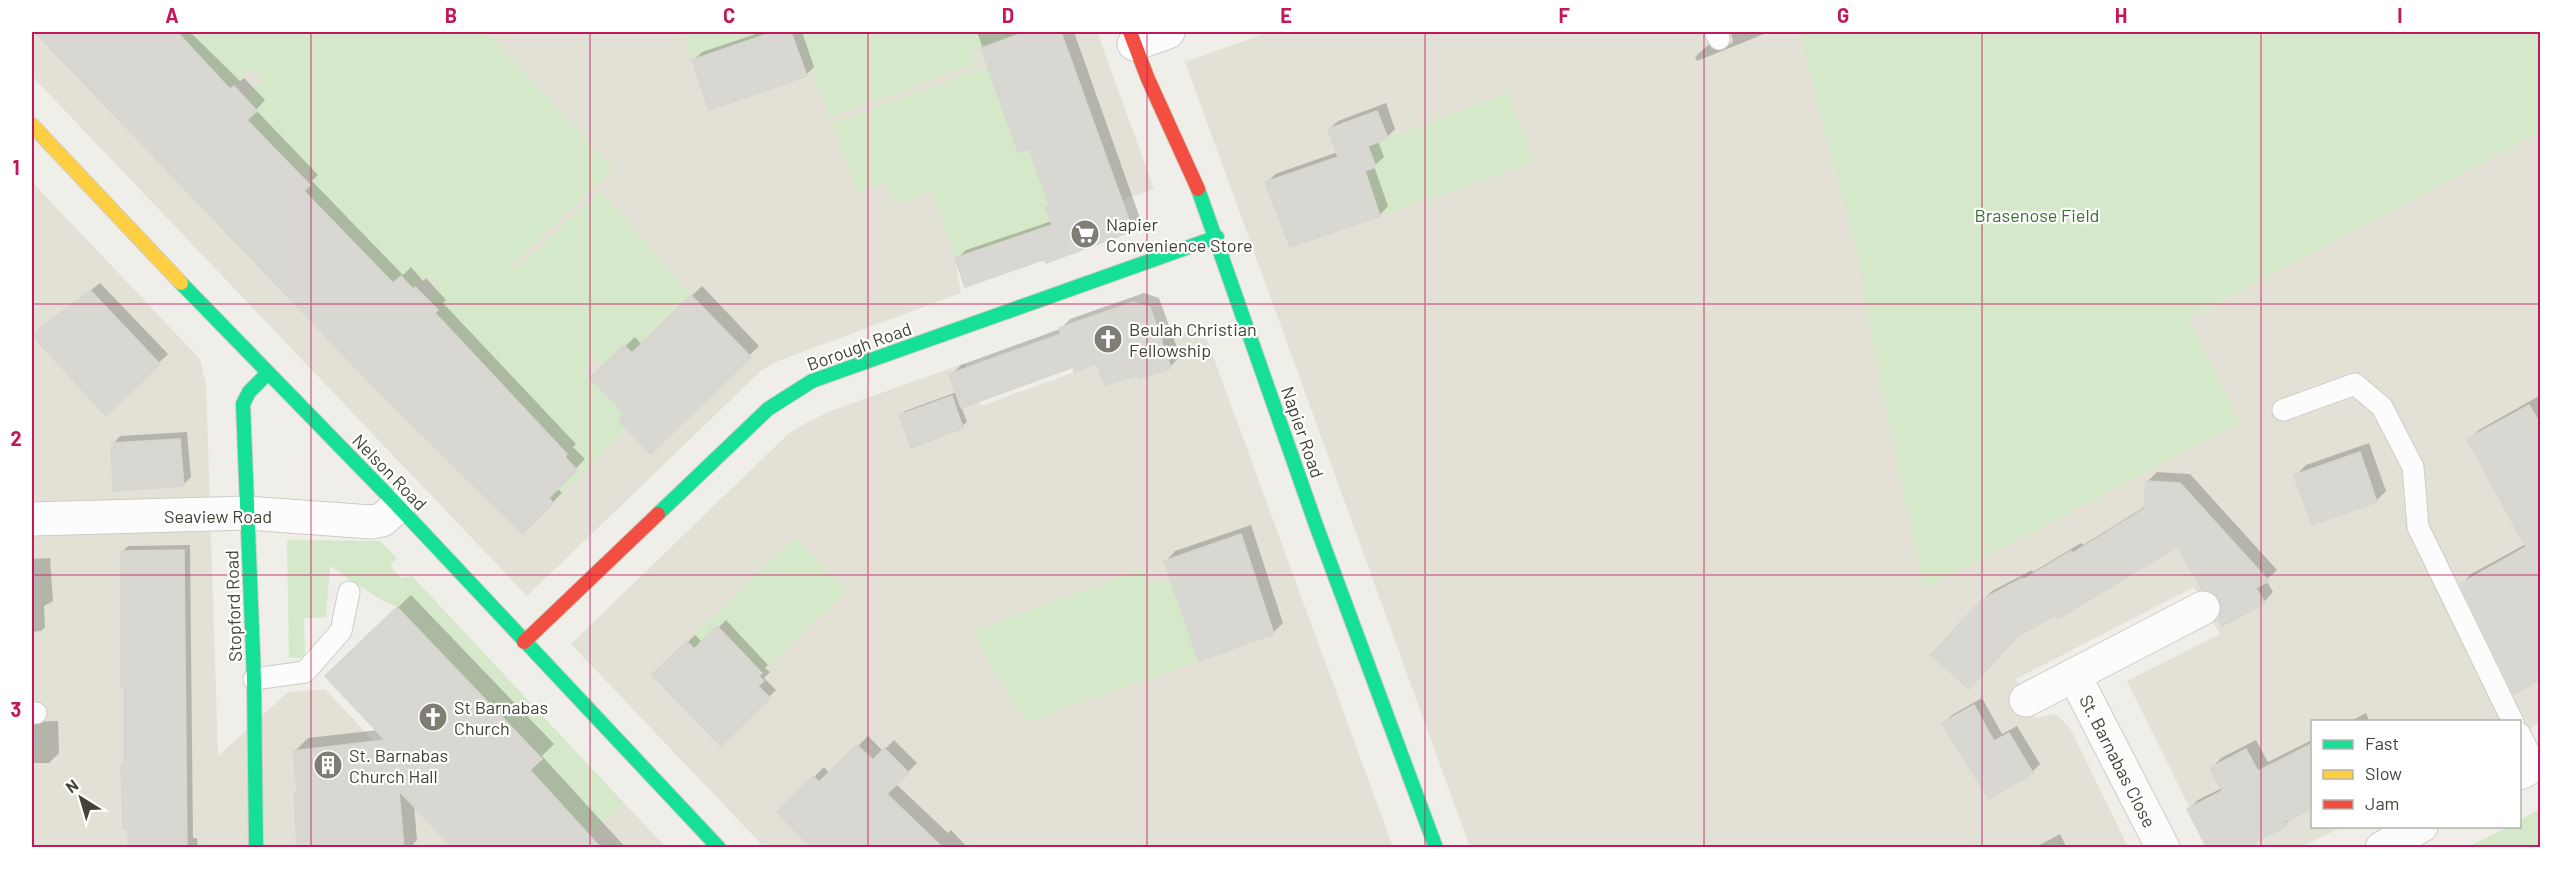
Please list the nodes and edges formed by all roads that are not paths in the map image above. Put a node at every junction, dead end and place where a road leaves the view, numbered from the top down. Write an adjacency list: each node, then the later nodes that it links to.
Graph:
1 (1168, 32): 2 (street)
2 (1132, 38): 4 (street, Napier Road)
3 (32, 125): 5 (street, Nelson Road)
4 (1217, 237): 12 (street, Borough Road); 22 (street, Napier Road)
5 (268, 373): 7 (street, Nelson Road); 8 (street, Stopford Road)
6 (2283, 410): 16 (lane)
7 (398, 506): 8 (street, Seaview Road); 12 (street, Nelson Road)
8 (248, 513): 9 (street, Seaview Road); 14 (street, Stopford Road)
9 (32, 519)
10 (349, 592): 14 (lane)
11 (2204, 608): 13 (street, St. Barnabas Close)
12 (524, 642): 21 (street, Nelson Road)
13 (2074, 675): 15 (street, St. Barnabas Close); 23 (street, St. Barnabas Close)
14 (254, 679): 20 (street, Stopford Road)
15 (2026, 700)
16 (2512, 720)
17 (2521, 738): 18 (lane)
18 (2532, 766)
19 (2417, 828): 24 (street)
20 (256, 848)
21 (719, 848)
22 (1436, 848)
23 (2163, 848)
24 (2382, 848)

